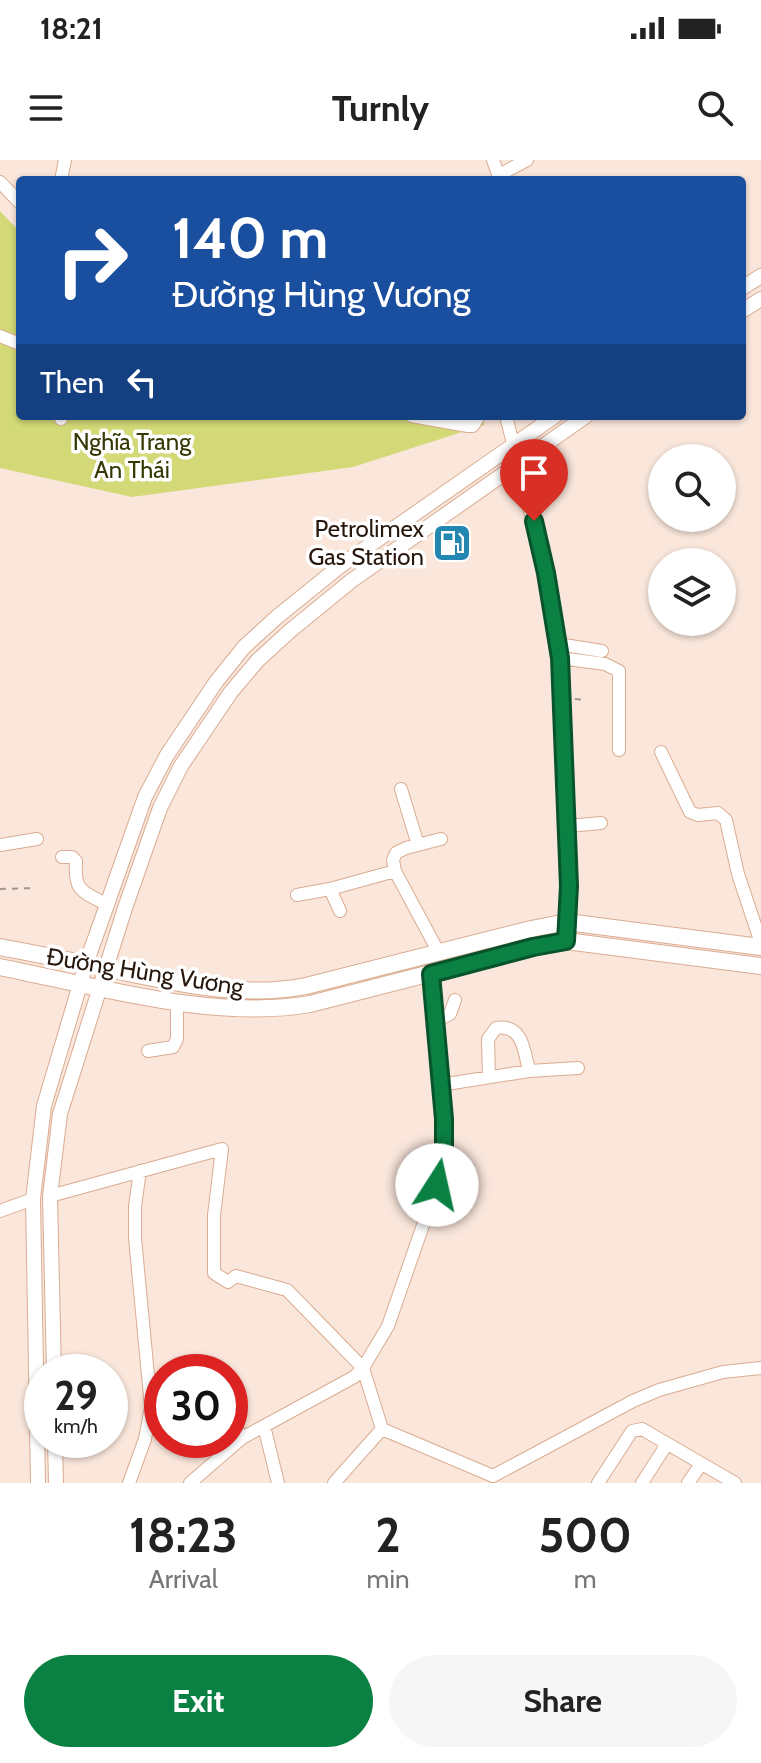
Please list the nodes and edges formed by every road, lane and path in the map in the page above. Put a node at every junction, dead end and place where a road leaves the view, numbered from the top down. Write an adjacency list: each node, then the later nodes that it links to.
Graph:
1 (527, 160): 2 (street)
2 (502, 176)
3 (0, 182): 4 (street)
4 (16, 199)
5 (434, 420): 6 (street)
6 (477, 420)
7 (507, 420): 10 (street)
8 (549, 420): 10 (main road)
9 (580, 420): 11 (main road)
10 (513, 446): 11 (street); 12 (main road)
11 (518, 464): 13 (main road); 14 (street)
12 (424, 508): 13 (main road); 34 (main road)
13 (434, 522): 44 (main road)
14 (558, 644): 15 (street); 16 (street)
15 (602, 651)
16 (560, 658): 17 (street); 19 (street)
17 (562, 698): 18 (path); 23 (street)
18 (586, 700)
19 (619, 750)
20 (661, 752): 38 (street)
21 (401, 789): 27 (street)
22 (601, 823): 23 (street)
23 (568, 826): 36 (street)
24 (37, 839): 26 (street)
25 (441, 839): 27 (street)
26 (0, 845)
27 (418, 845): 29 (street)
28 (62, 857): 34 (street)
29 (395, 871): 32 (street); 40 (street)
30 (35, 888): 31 (path)
31 (0, 889)
32 (330, 889): 33 (street); 35 (street)
33 (297, 895)
34 (106, 904): 41 (main road)
35 (340, 911)
36 (567, 922): 37 (street); 38 (highway, Đường Hùng Vương); 40 (highway, Đường Hùng Vương)
37 (566, 941): 42 (highway, Đường Hùng Vương); 45 (highway, Đường Hùng Vương)
38 (760, 943)
39 (0, 947): 41 (highway, Đường Hùng Vương)
40 (439, 953): 44 (highway, Đường Hùng Vương)
41 (86, 964): 44 (highway, Đường Hùng Vương); 46 (main road)
42 (761, 966)
43 (0, 967): 46 (highway, Đường Hùng Vương)
44 (107, 968): 47 (main road)
45 (431, 974): 49 (highway, Đường Hùng Vương); 50 (street)
46 (80, 983): 47 (highway, Đường Hùng Vương); 58 (main road)
47 (101, 987): 49 (highway, Đường Hùng Vương); 57 (main road)
48 (455, 1000): 50 (street)
49 (177, 1001): 51 (street)
50 (435, 1021): 55 (street)
51 (148, 1051)
52 (578, 1068): 53 (street)
53 (529, 1071): 54 (street); 54 (street)
54 (489, 1077): 55 (street)
55 (440, 1085): 63 (street)
56 (140, 1171): 57 (street); 63 (street); 75 (street)
57 (50, 1191): 60 (main road)
58 (34, 1192): 59 (street); 61 (main road)
59 (0, 1211)
60 (53, 1311): 61 (main road); 62 (main road)
61 (35, 1312): 73 (main road)
62 (54, 1354)
63 (363, 1368): 65 (street); 66 (street)
64 (761, 1368): 72 (street)
65 (264, 1426): 67 (street); 77 (street)
66 (382, 1429): 72 (street); 78 (street)
67 (248, 1435)
68 (667, 1444): 71 (street); 79 (street); 80 (street)
69 (55, 1458): 74 (main road)
70 (219, 1458): 76 (street)
71 (701, 1464): 81 (street); 82 (street)
72 (491, 1479)
73 (38, 1483)
74 (56, 1483)
75 (129, 1483)
76 (190, 1483)
77 (278, 1483)
78 (334, 1483)
79 (598, 1483)
80 (642, 1483)
81 (688, 1483)
82 (735, 1483)

